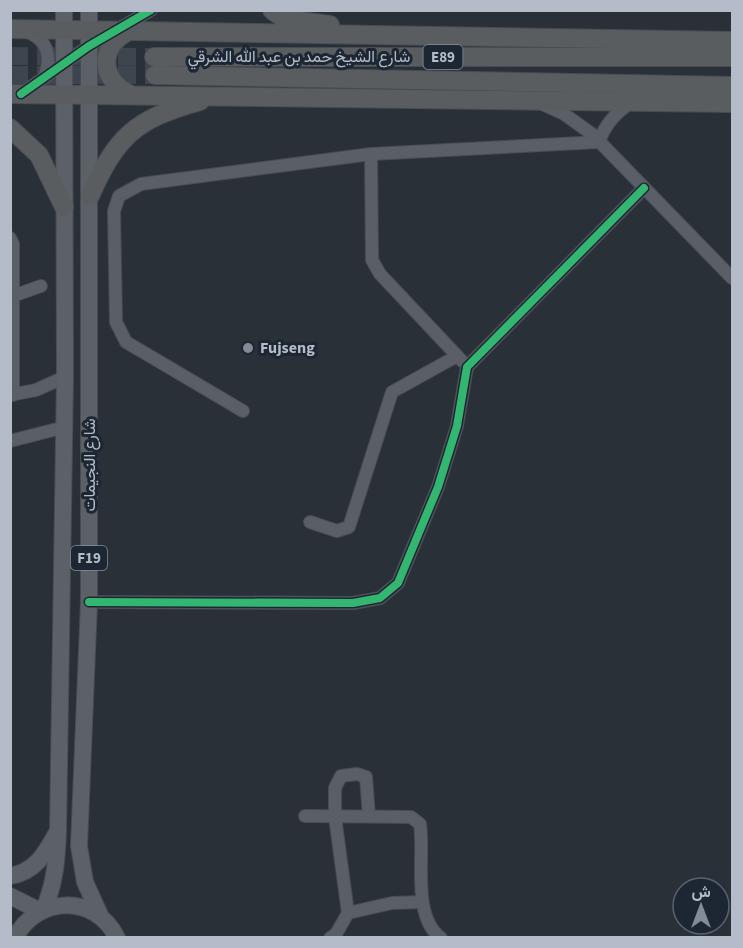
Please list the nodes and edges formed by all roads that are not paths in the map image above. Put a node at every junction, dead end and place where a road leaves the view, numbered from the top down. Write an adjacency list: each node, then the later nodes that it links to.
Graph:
1 (64, 10): 6 (main road, شارع النجيمات / F19)
2 (151, 10): 7 (street)
3 (272, 10): 8 (highway)
4 (91, 23): 6 (highway); 7 (highway); 12 (street); 18 (main road, شارع النجيمات / F19)
5 (14, 29): 6 (highway); 14 (street)
6 (64, 30): 12 (main road, شارع النجيمات / F19)
7 (122, 31): 8 (highway); 19 (highway)
8 (381, 37): 9 (highway)
9 (732, 41)
10 (153, 57): 11 (highway, شارع الشيخ حمد بن عبد الله الشرقي / E89)
11 (732, 57)
12 (64, 62): 14 (street); 17 (main road, شارع النجيمات / F19)
13 (155, 75): 15 (highway, شارع الشيخ حمد بن عبد الله الشرقي / E89)
14 (45, 77): 16 (street)
15 (732, 86)
16 (16, 94): 17 (highway)
17 (64, 94): 18 (highway); 29 (main road, شارع النجيمات / F19)
18 (89, 94): 19 (highway); 28 (main road, شارع النجيمات / F19)
19 (129, 94): 20 (highway)
20 (220, 96): 21 (highway); 28 (highway)
21 (532, 100): 22 (highway); 25 (street)
22 (633, 102): 23 (highway); 25 (street)
23 (732, 103)
24 (10, 128): 29 (highway)
25 (599, 142): 26 (street); 27 (street)
26 (371, 154): 34 (street); 38 (street)
27 (644, 188): 31 (street); 35 (street)
28 (90, 196): 42 (main road, شارع النجيمات / F19)
29 (64, 207): 36 (main road, شارع النجيمات / F19)
30 (10, 238): 33 (street)
31 (732, 278)
32 (41, 286): 33 (street)
33 (11, 297): 37 (street)
34 (457, 356): 35 (street); 41 (street)
35 (467, 367): 42 (street)
36 (65, 377): 37 (street); 39 (main road, شارع النجيمات / F19)
37 (12, 395)
38 (243, 411)
39 (65, 427): 40 (street); 46 (main road, شارع النجيمات / F19)
40 (10, 441)
41 (310, 522)
42 (89, 602): 52 (main road, شارع النجيمات / F19)
43 (305, 816): 45 (street)
44 (369, 816): 45 (street); 45 (street); 49 (street)
45 (335, 817): 51 (street)
46 (58, 831): 47 (main road); 50 (main road, شارع النجيمات / F19)
47 (10, 876)
48 (10, 896): 50 (main road)
49 (422, 902): 51 (street); 56 (street)
50 (42, 910): 52 (main road); 54 (main road)
51 (348, 913): 55 (street)
52 (100, 915): 53 (main road, شارع النجيمات)
53 (119, 937)
54 (15, 938)
55 (330, 938)
56 (441, 938)

